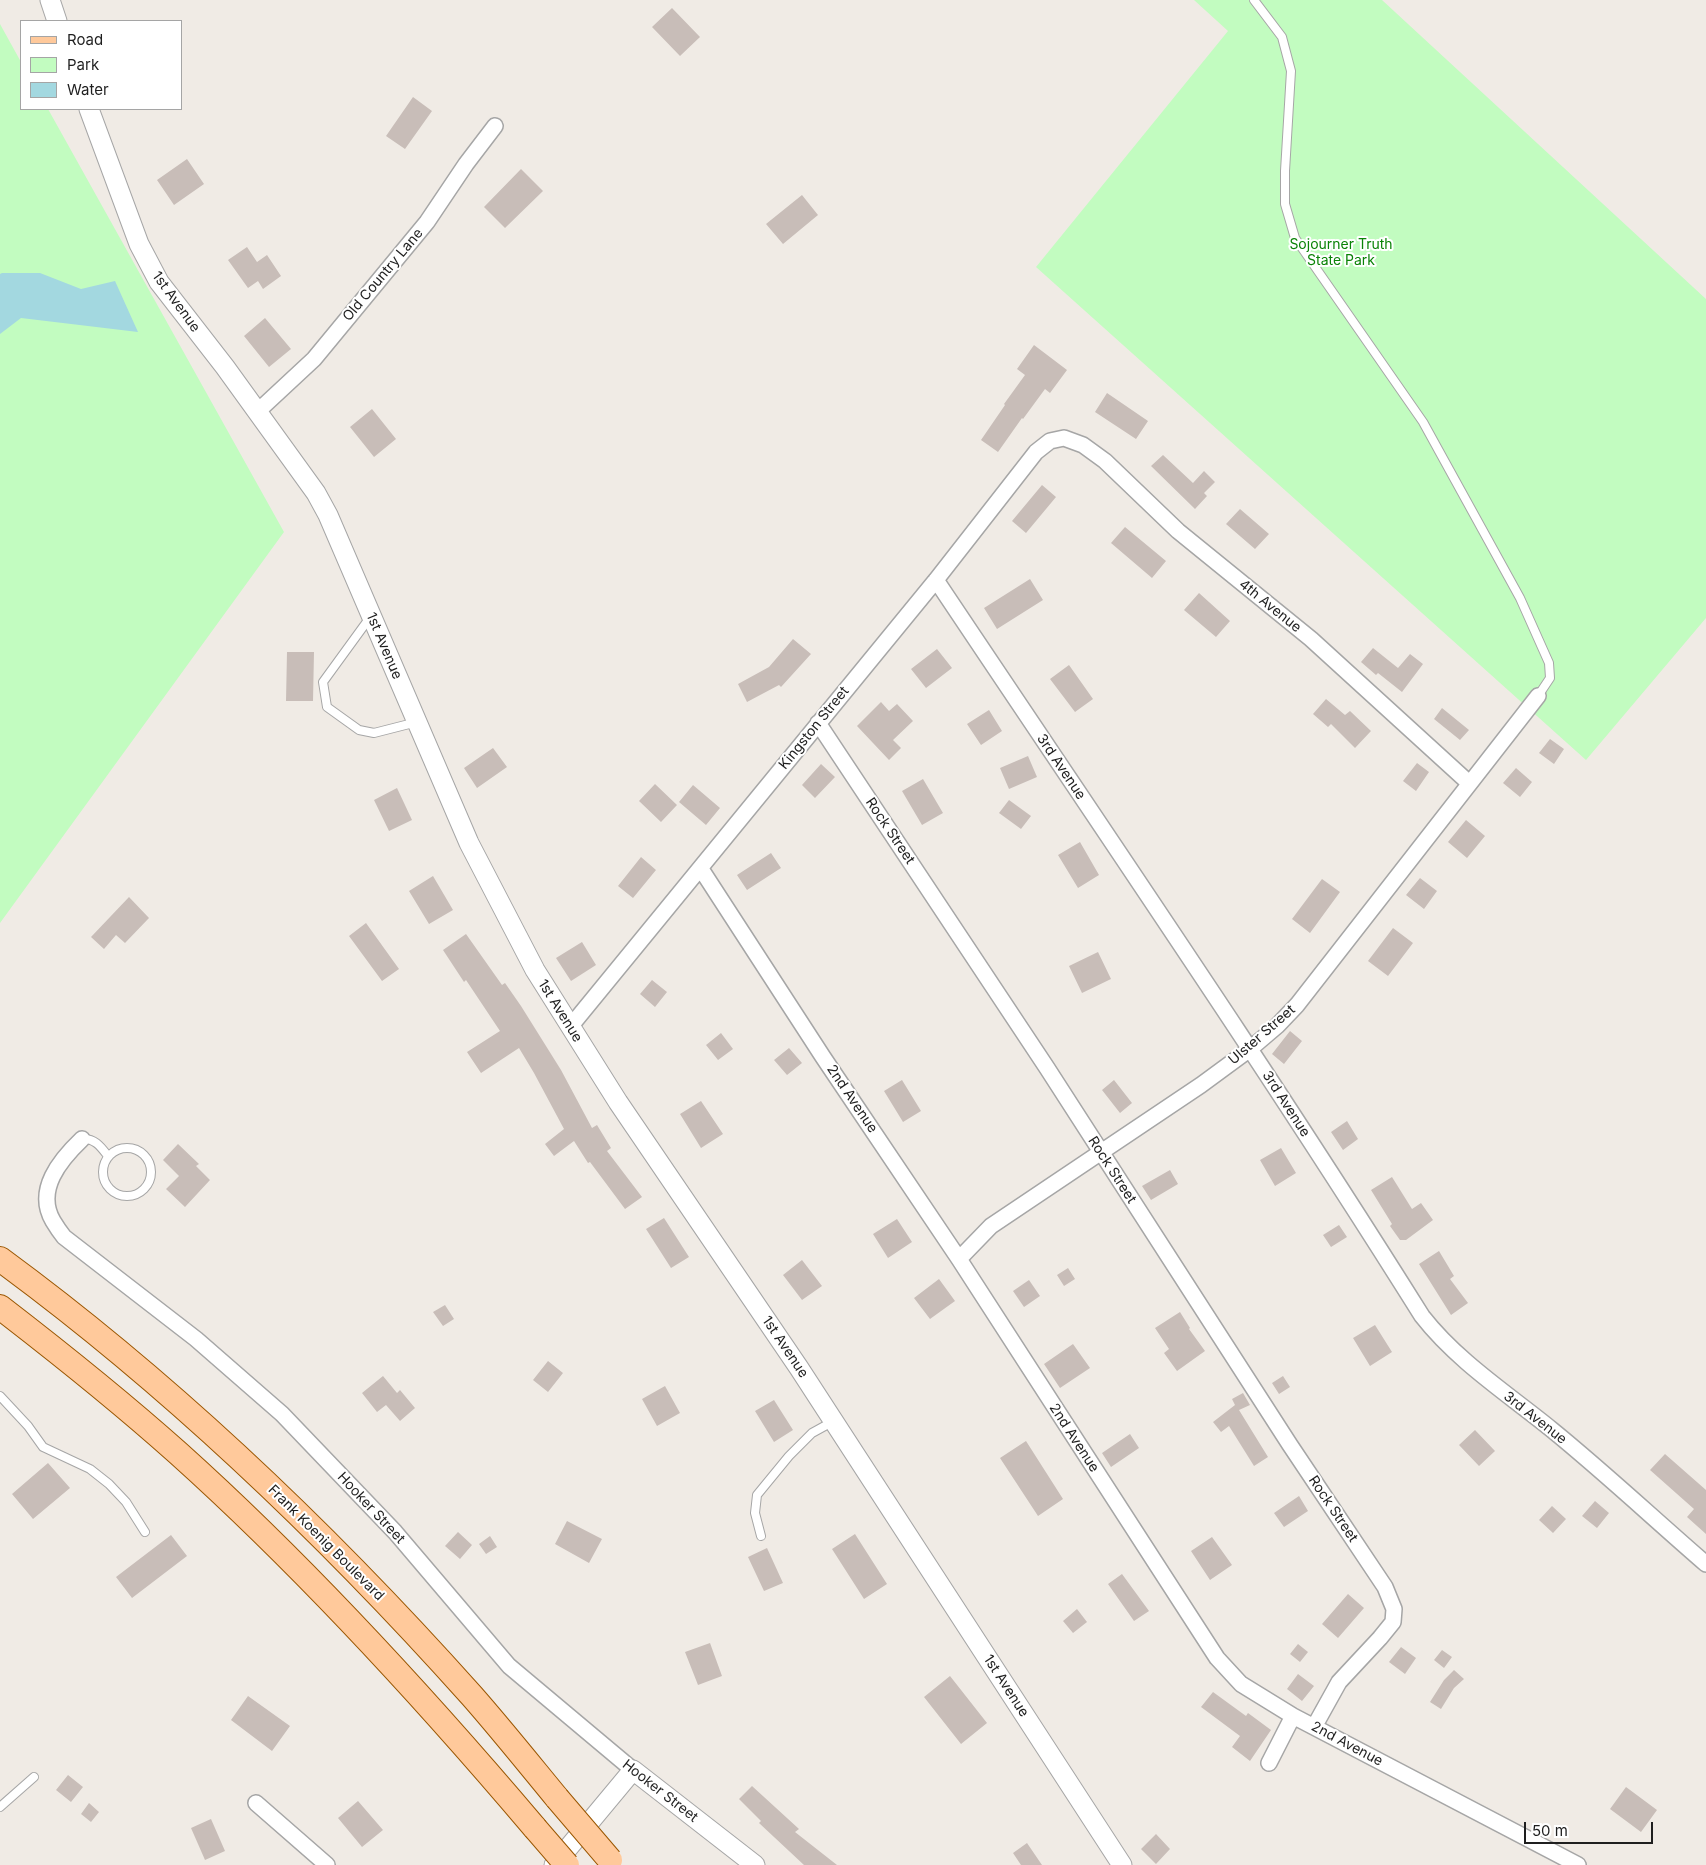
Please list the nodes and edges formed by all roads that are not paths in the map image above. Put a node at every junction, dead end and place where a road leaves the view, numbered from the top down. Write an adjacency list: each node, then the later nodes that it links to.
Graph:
1 (50, 0): 3 (street)
2 (1254, 0): 10 (lane)
3 (57, 20)
4 (89, 110): 6 (street, 1st Avenue)
5 (495, 126): 6 (street, Old Country Lane)
6 (257, 412): 9 (street, 1st Avenue)
7 (1064, 438): 8 (street, Kingston Street); 13 (street, 4th Avenue)
8 (936, 580): 12 (street, Kingston Street); 16 (street, 3rd Avenue)
9 (371, 616): 11 (street, 1st Avenue); 11 (lane)
10 (1538, 696): 13 (street, Ulster Street)
11 (417, 722): 15 (street, 1st Avenue)
12 (818, 723): 14 (street, Kingston Street); 18 (street, Rock Street)
13 (1469, 783): 16 (street, Ulster Street)
14 (701, 869): 15 (street, Kingston Street); 21 (street, 2nd Avenue)
15 (570, 1027): 24 (street, 1st Avenue)
16 (1250, 1049): 18 (street, Ulster Street); 27 (street, 3rd Avenue)
17 (82, 1139): 19 (lane); 31 (street, Hooker Street)
18 (1100, 1153): 21 (street, Ulster Street); 29 (street, Rock Street)
19 (108, 1156): 19 (lane)
20 (0, 1259): 35 (main road, Frank Koenig Boulevard, bridge)
21 (959, 1260): 28 (street, 2nd Avenue)
22 (0, 1307): 38 (main road, bridge)
23 (0, 1396): 25 (lane)
24 (834, 1421): 26 (lane); 40 (street, 1st Avenue)
25 (145, 1532)
26 (761, 1536)
27 (1706, 1564)
28 (1293, 1716): 29 (street, 2nd Avenue); 30 (street)
29 (1314, 1727): 41 (street, 2nd Avenue)
30 (1269, 1763)
31 (633, 1770): 37 (street); 39 (street, Hooker Street)
32 (34, 1777): 34 (lane)
33 (256, 1803): 36 (street)
34 (0, 1807)
35 (612, 1862)
36 (328, 1865)
37 (554, 1865)
38 (566, 1865)
39 (755, 1865)
40 (1122, 1865)
41 (1578, 1865)

